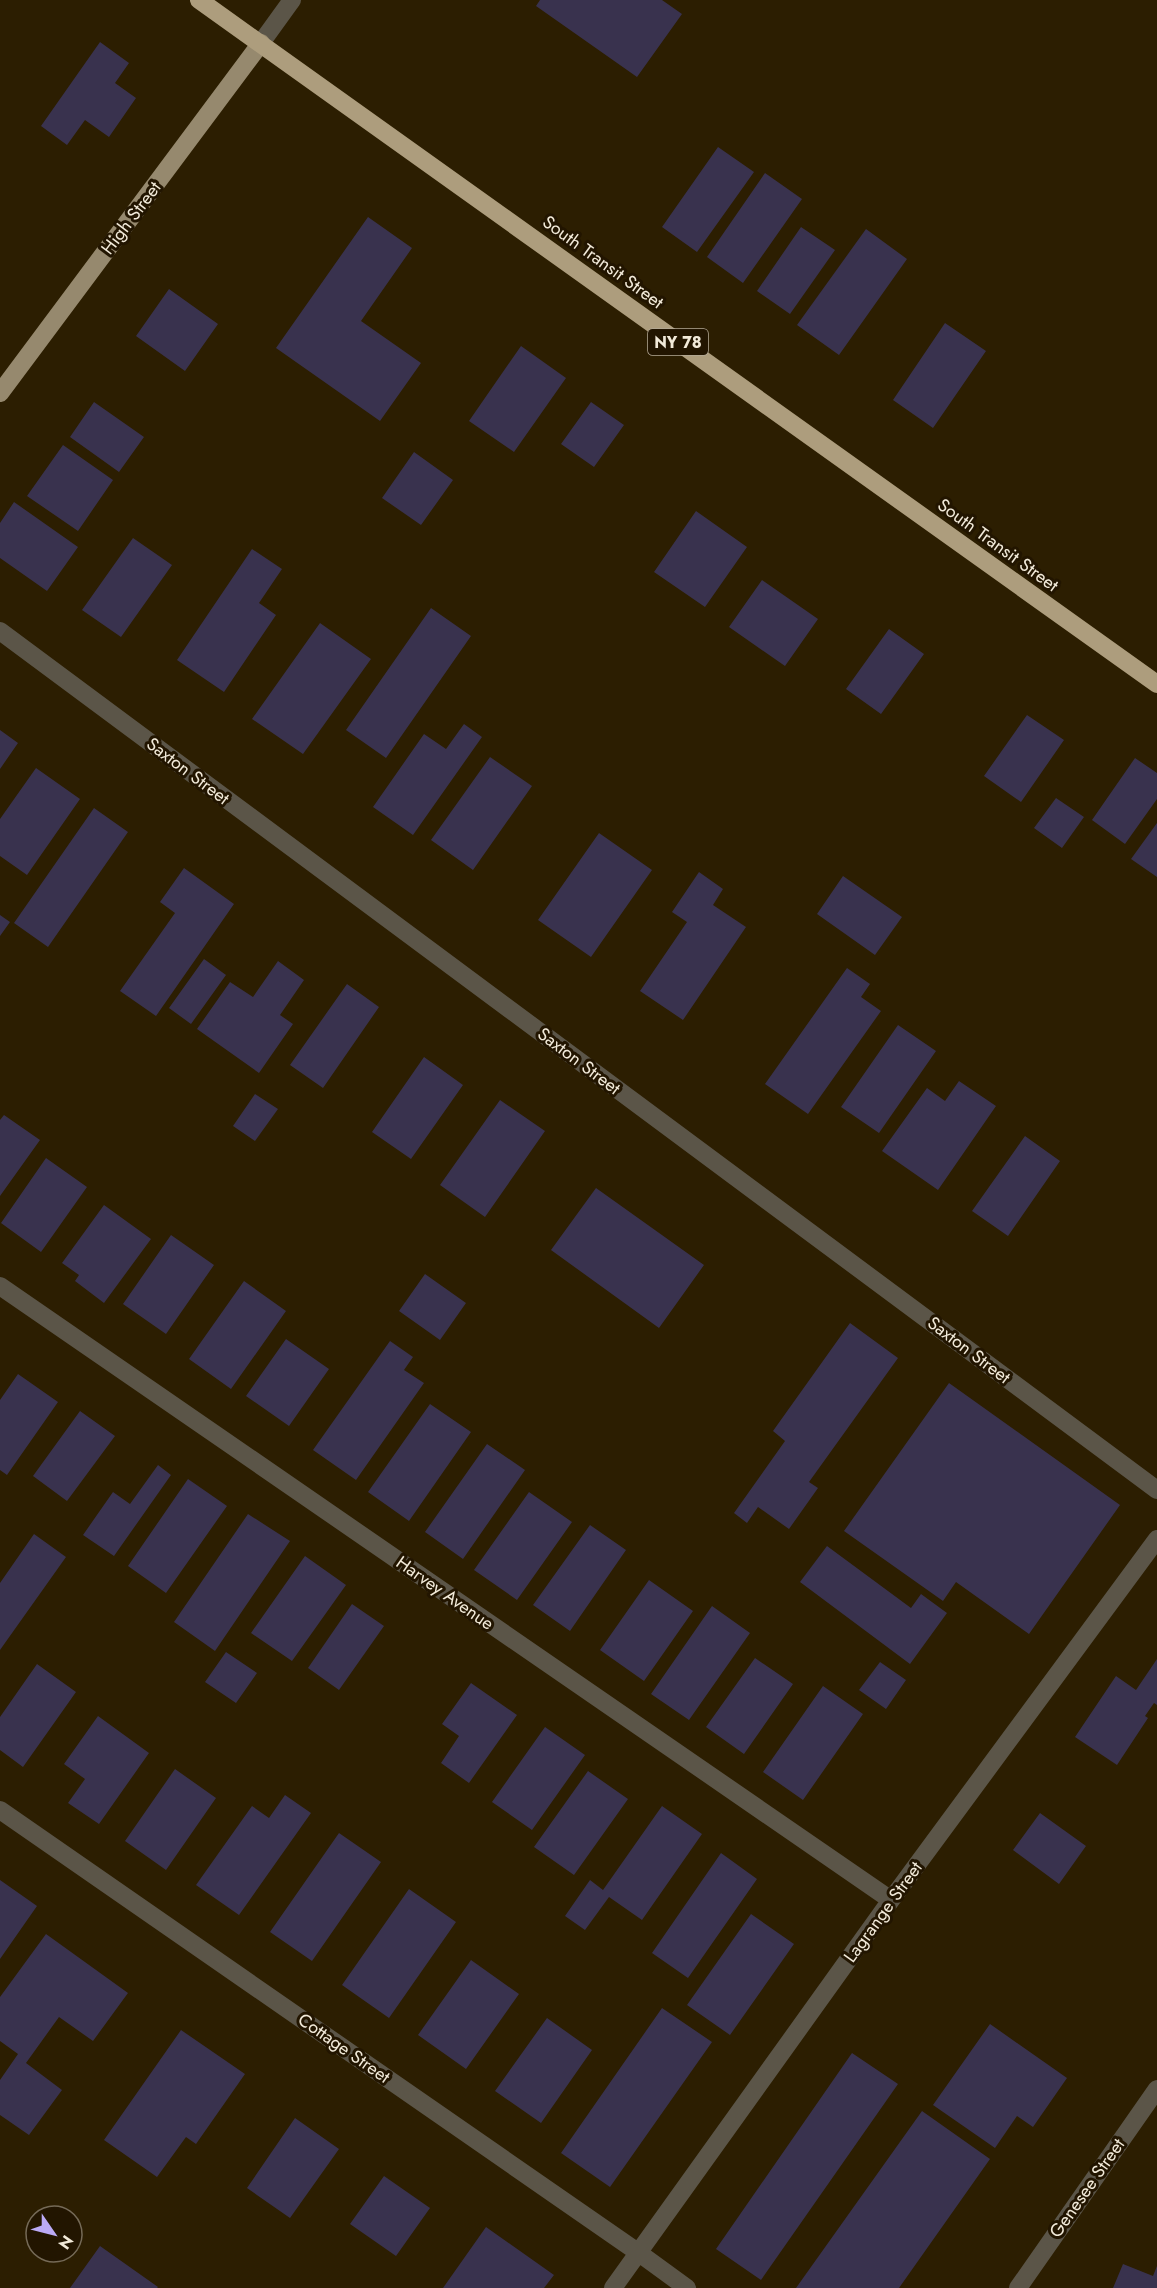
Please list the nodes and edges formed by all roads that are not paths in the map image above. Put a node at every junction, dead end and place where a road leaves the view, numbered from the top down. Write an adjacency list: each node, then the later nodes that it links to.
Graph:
1 (199, 0): 3 (highway, South Transit Street / NY 78)
2 (292, 0): 3 (street)
3 (261, 43): 4 (main road, High Street); 6 (highway, South Transit Street / NY 78)
4 (0, 393)
5 (0, 631): 8 (street, Saxton Street)
6 (1157, 684)
7 (0, 1286): 11 (street, Harvey Avenue)
8 (1157, 1490)
9 (1157, 1539): 11 (street, Lagrange Street)
10 (0, 1810): 13 (street, Cottage Street)
11 (891, 1900): 13 (street, Lagrange Street)
12 (1157, 2088): 16 (street, Genesee Street)
13 (639, 2253): 14 (street, Lagrange Street); 15 (street, Cottage Street)
14 (614, 2288)
15 (687, 2288)
16 (1018, 2288)

